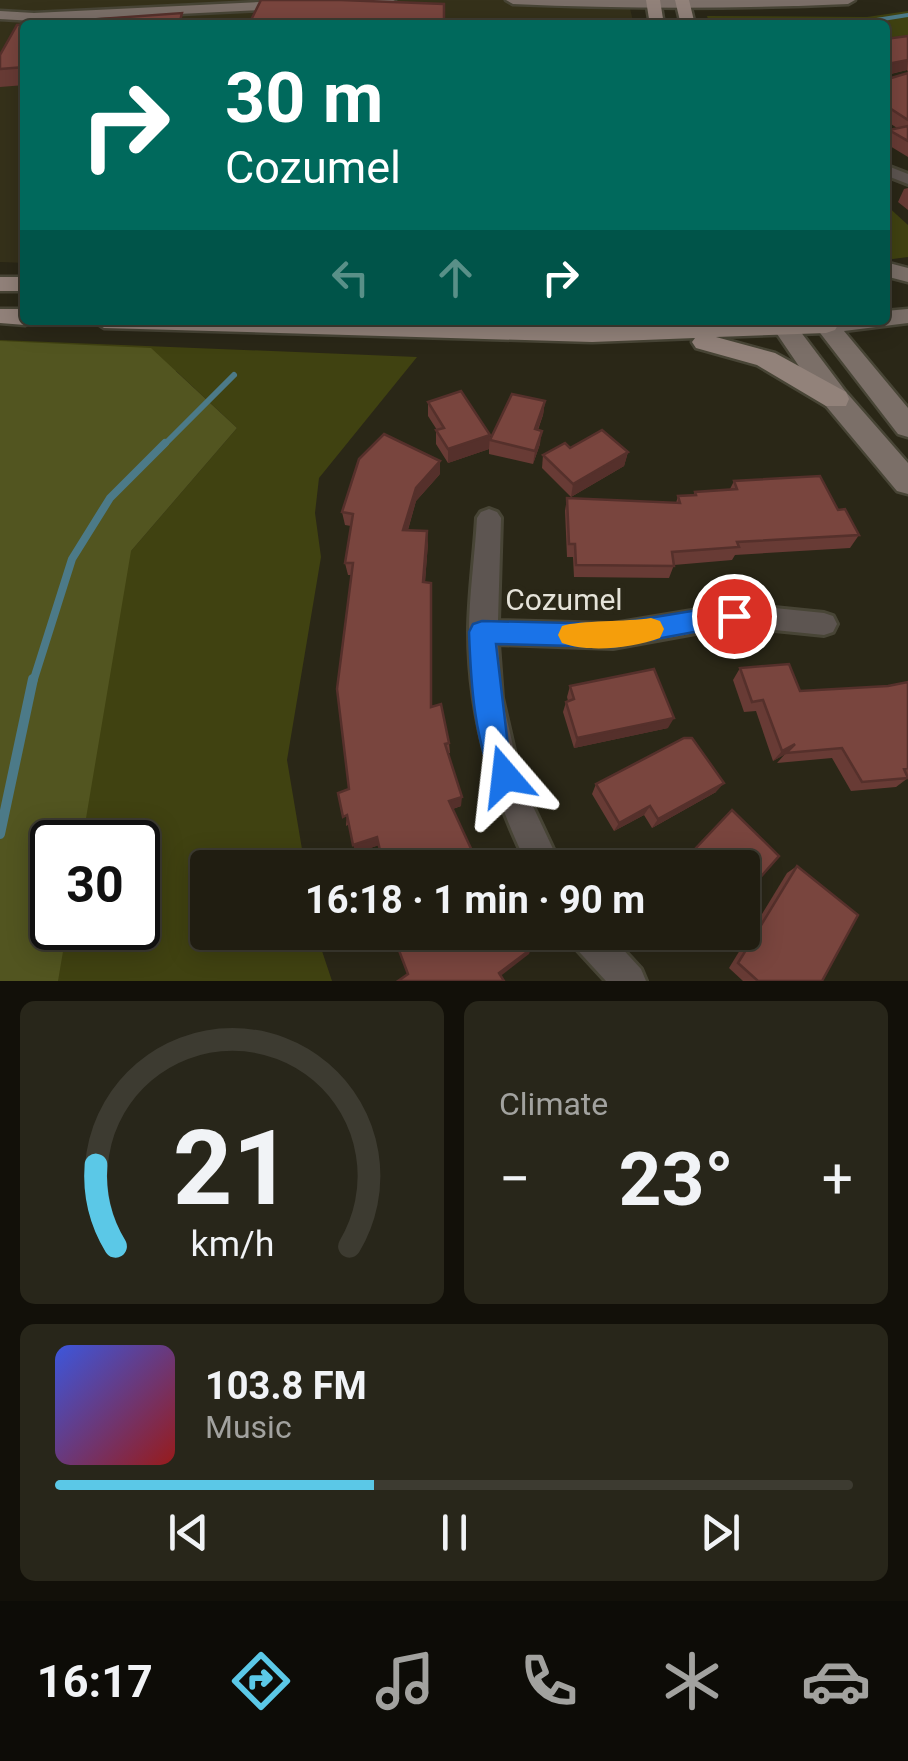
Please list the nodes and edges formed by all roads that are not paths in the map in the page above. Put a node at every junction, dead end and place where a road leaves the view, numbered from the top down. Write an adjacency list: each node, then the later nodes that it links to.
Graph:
1 (233, 0): 7 (main road)
2 (388, 0): 7 (main road)
3 (514, 0): 4 (main road)
4 (651, 0): 6 (main road)
5 (848, 0): 6 (main road)
6 (682, 2)
7 (0, 15)
8 (248, 325): 12 (main road)
9 (770, 325): 12 (main road)
10 (783, 325): 13 (main road)
11 (826, 325): 14 (main road)
12 (673, 333): 13 (main road)
13 (836, 399): 15 (main road)
14 (908, 427)
15 (908, 483)
16 (489, 518): 18 (street)
17 (824, 624): 18 (street, Cozumel)
18 (482, 632): 19 (street)
19 (536, 850)
20 (601, 950): 21 (street)
21 (629, 981)

